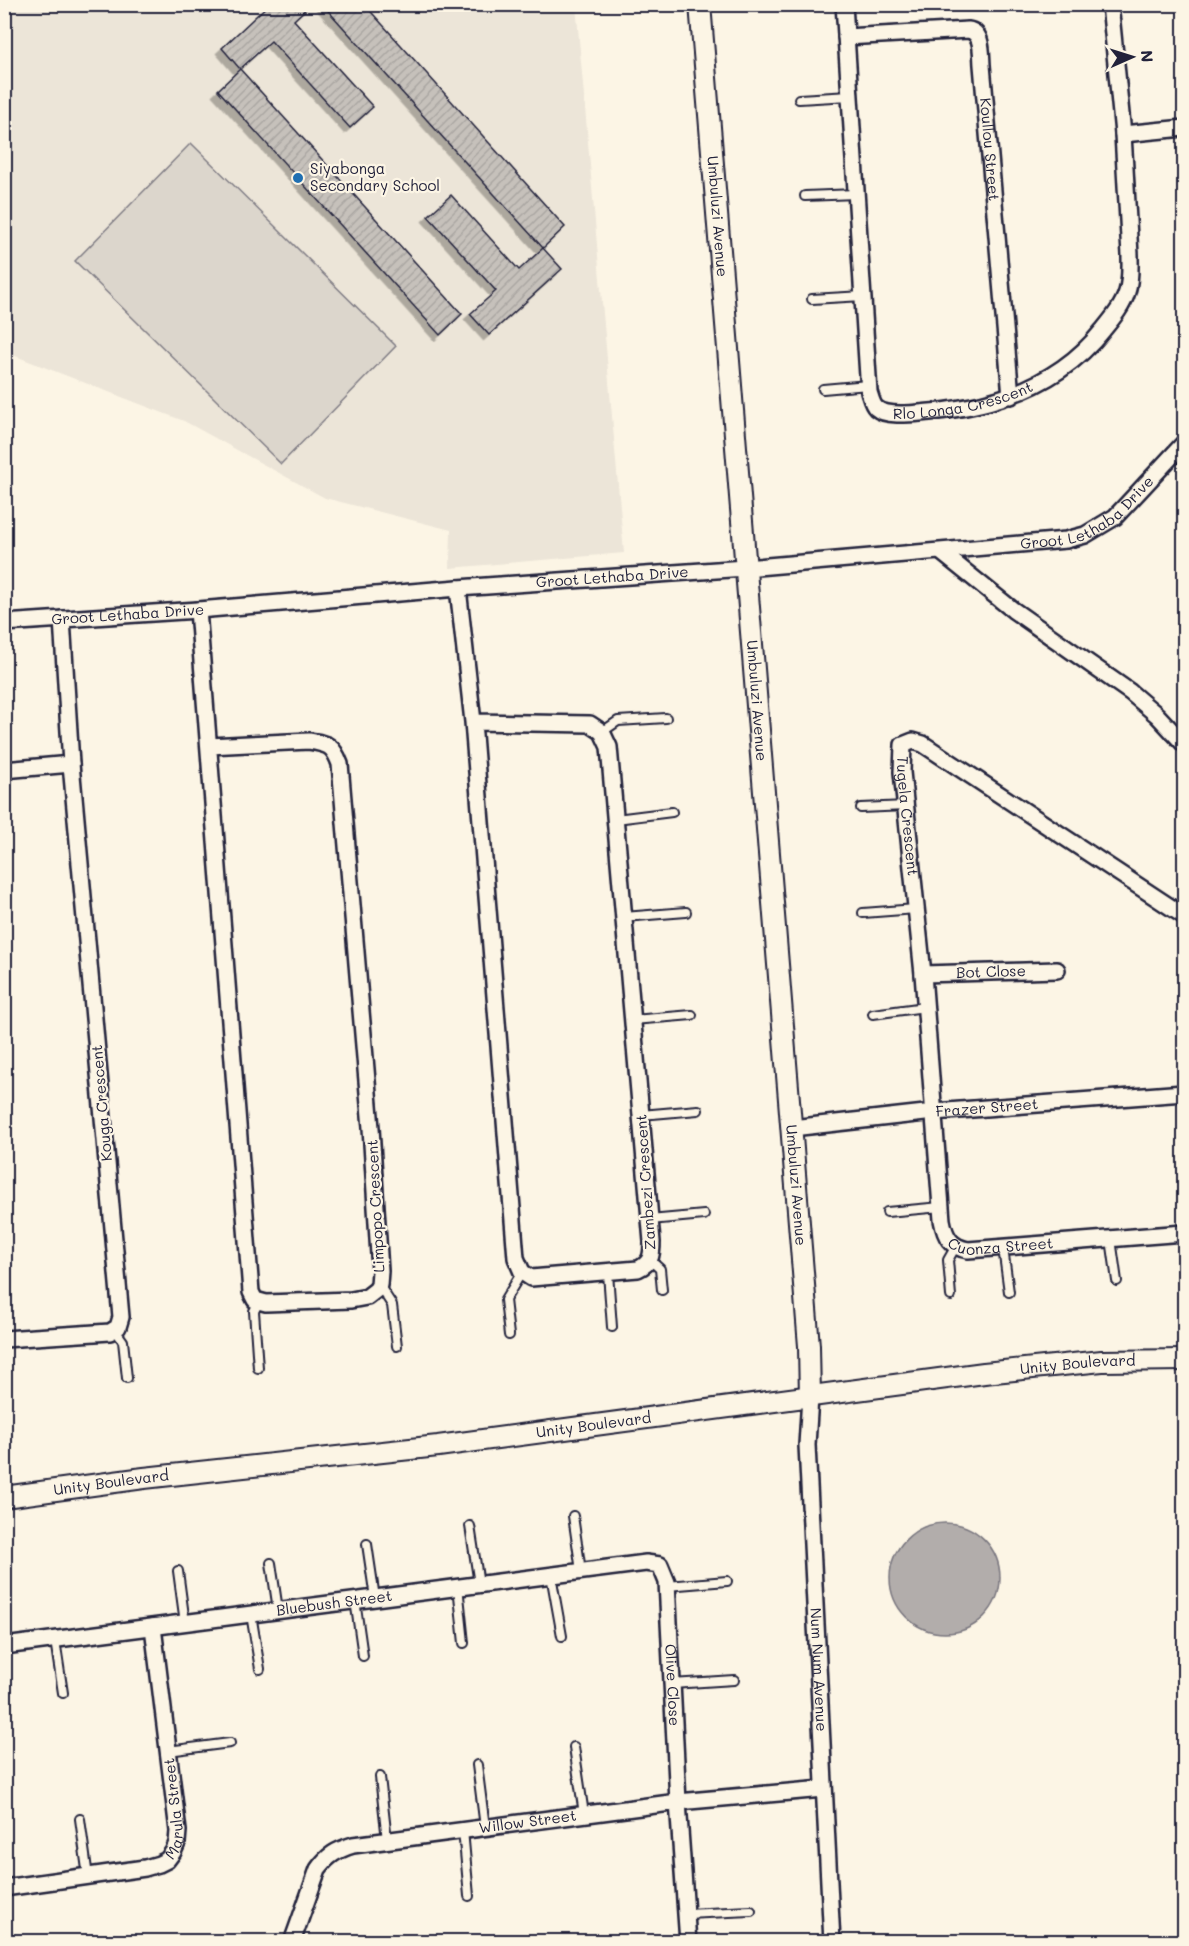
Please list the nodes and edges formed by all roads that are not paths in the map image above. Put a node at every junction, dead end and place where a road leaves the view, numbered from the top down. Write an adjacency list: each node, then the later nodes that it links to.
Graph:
1 (700, 4): 18 (street, Umbuluzi Avenue)
2 (843, 4): 4 (street, Rlo Longa Crescent)
3 (1110, 4): 8 (street, Rlo Longa Crescent)
4 (846, 37): 5 (street, Rlo Longa Crescent); 15 (street, Koullou Street)
5 (850, 96): 6 (lane); 9 (street, Rlo Longa Crescent)
6 (799, 99)
7 (1185, 128): 8 (street)
8 (1123, 134): 15 (street, Rlo Longa Crescent)
9 (856, 194): 10 (lane); 11 (street, Rlo Longa Crescent)
10 (806, 196)
11 (863, 296): 12 (lane); 13 (street, Rlo Longa Crescent)
12 (812, 299)
13 (868, 385): 14 (lane); 15 (street, Rlo Longa Crescent)
14 (823, 389)
15 (1011, 396)
16 (1185, 443): 17 (street, Groot Lethaba Drive)
17 (941, 552): 18 (street, Groot Lethaba Drive); 26 (street)
18 (745, 568): 19 (street, Groot Lethaba Drive); 49 (street, Umbuluzi Avenue)
19 (458, 588): 20 (street, Groot Lethaba Drive); 24 (street)
20 (198, 610): 21 (street, Groot Lethaba Drive); 27 (street)
21 (62, 620): 22 (street, Groot Lethaba Drive); 28 (street, Kouga Crescent)
22 (4, 623)
23 (666, 718): 25 (lane)
24 (473, 722): 25 (street); 59 (street)
25 (602, 732): 33 (street, Zambezi Crescent)
26 (1185, 744)
27 (209, 746): 62 (street, Limpopo Crescent); 66 (street)
28 (71, 764): 29 (street); 68 (street, Kouga Crescent)
29 (4, 770)
30 (906, 806): 31 (lane); 34 (street, Tugela Crescent); 37 (street, Tugela Crescent)
31 (861, 808)
32 (672, 812): 33 (lane)
33 (616, 819): 38 (street, Zambezi Crescent)
34 (916, 909): 36 (lane); 40 (street, Tugela Crescent)
35 (686, 912): 38 (lane)
36 (863, 913)
37 (1185, 916)
38 (624, 917): 44 (street, Zambezi Crescent)
39 (1057, 970): 40 (street, Bot Close)
40 (923, 974): 41 (street, Tugela Crescent)
41 (925, 1007): 42 (lane); 47 (street, Tugela Crescent)
42 (873, 1014)
43 (692, 1015): 44 (lane)
44 (633, 1020): 48 (street, Zambezi Crescent)
45 (1185, 1093): 47 (street, Frazer Street)
46 (698, 1110): 48 (lane)
47 (934, 1112): 49 (street, Frazer Street); 50 (street, Cuonza Street)
48 (641, 1115): 53 (street, Zambezi Crescent)
49 (792, 1128): 75 (street, Umbuluzi Avenue)
50 (941, 1207): 51 (lane); 56 (street, Cuonza Street)
51 (887, 1212)
52 (704, 1215): 53 (lane)
53 (650, 1220): 58 (street, Zambezi Crescent)
54 (1185, 1233): 55 (street, Cuonza Street)
55 (1111, 1239): 57 (street, Cuonza Street); 61 (lane)
56 (956, 1246): 57 (street, Cuonza Street); 65 (lane)
57 (1003, 1248): 64 (lane)
58 (650, 1260): 60 (street, Zambezi Crescent); 63 (lane)
59 (522, 1272): 60 (street, Zambezi Crescent); 69 (lane)
60 (608, 1273): 67 (lane)
61 (1117, 1281)
62 (379, 1285): 66 (street, Limpopo Crescent); 71 (lane)
63 (662, 1290)
64 (1009, 1292)
65 (951, 1296)
66 (259, 1302): 73 (lane)
67 (612, 1327)
68 (115, 1330): 70 (street); 74 (lane)
69 (509, 1335)
70 (4, 1339)
71 (397, 1346)
72 (1185, 1360): 75 (street, Unity Boulevard)
73 (258, 1368)
74 (127, 1378)
75 (810, 1397): 76 (street, Unity Boulevard); 109 (street, Num Num Avenue)
76 (4, 1497)
77 (573, 1516): 83 (lane)
78 (470, 1526): 86 (lane)
79 (367, 1544): 89 (lane)
80 (271, 1563): 91 (lane)
81 (662, 1568): 83 (street, Bluebush Street); 88 (street, Olive Close)
82 (178, 1571): 93 (lane)
83 (581, 1571): 84 (street, Bluebush Street)
84 (551, 1575): 86 (street, Bluebush Street); 95 (lane)
85 (727, 1581): 88 (lane)
86 (479, 1584): 87 (street, Bluebush Street)
87 (458, 1586): 89 (street, Bluebush Street); 97 (lane)
88 (667, 1586): 102 (street, Olive Close)
89 (375, 1598): 90 (street, Bluebush Street)
90 (355, 1600): 91 (street, Bluebush Street); 99 (lane)
91 (278, 1610): 92 (street, Bluebush Street)
92 (251, 1614): 93 (street, Bluebush Street); 100 (lane)
93 (185, 1623): 94 (street, Bluebush Street)
94 (153, 1627): 96 (street, Bluebush Street); 106 (street, Marula Street)
95 (562, 1636)
96 (55, 1640): 98 (street, Bluebush Street); 103 (lane)
97 (464, 1643)
98 (4, 1647)
99 (363, 1656)
100 (260, 1669)
101 (734, 1680): 102 (lane)
102 (672, 1684): 110 (street, Olive Close)
103 (63, 1693)
104 (230, 1743): 106 (lane)
105 (574, 1747): 111 (lane)
106 (168, 1750): 116 (street, Marula Street)
107 (477, 1765): 113 (lane)
108 (380, 1777): 115 (lane)
109 (823, 1789): 110 (street, Willow Street); 123 (street, Num Num Avenue)
110 (678, 1803): 111 (street, Willow Street); 120 (street, Olive Close)
111 (584, 1814): 113 (street, Willow Street)
112 (81, 1819): 116 (lane)
113 (485, 1827): 114 (street, Willow Street)
114 (463, 1830): 115 (street, Willow Street); 118 (lane)
115 (387, 1840): 121 (street, Willow Street)
116 (88, 1877): 117 (street, Marula Street)
117 (4, 1888)
118 (469, 1896)
119 (751, 1911): 120 (lane)
120 (686, 1914): 122 (street, Olive Close)
121 (294, 1941)
122 (686, 1941)
123 (832, 1941)

